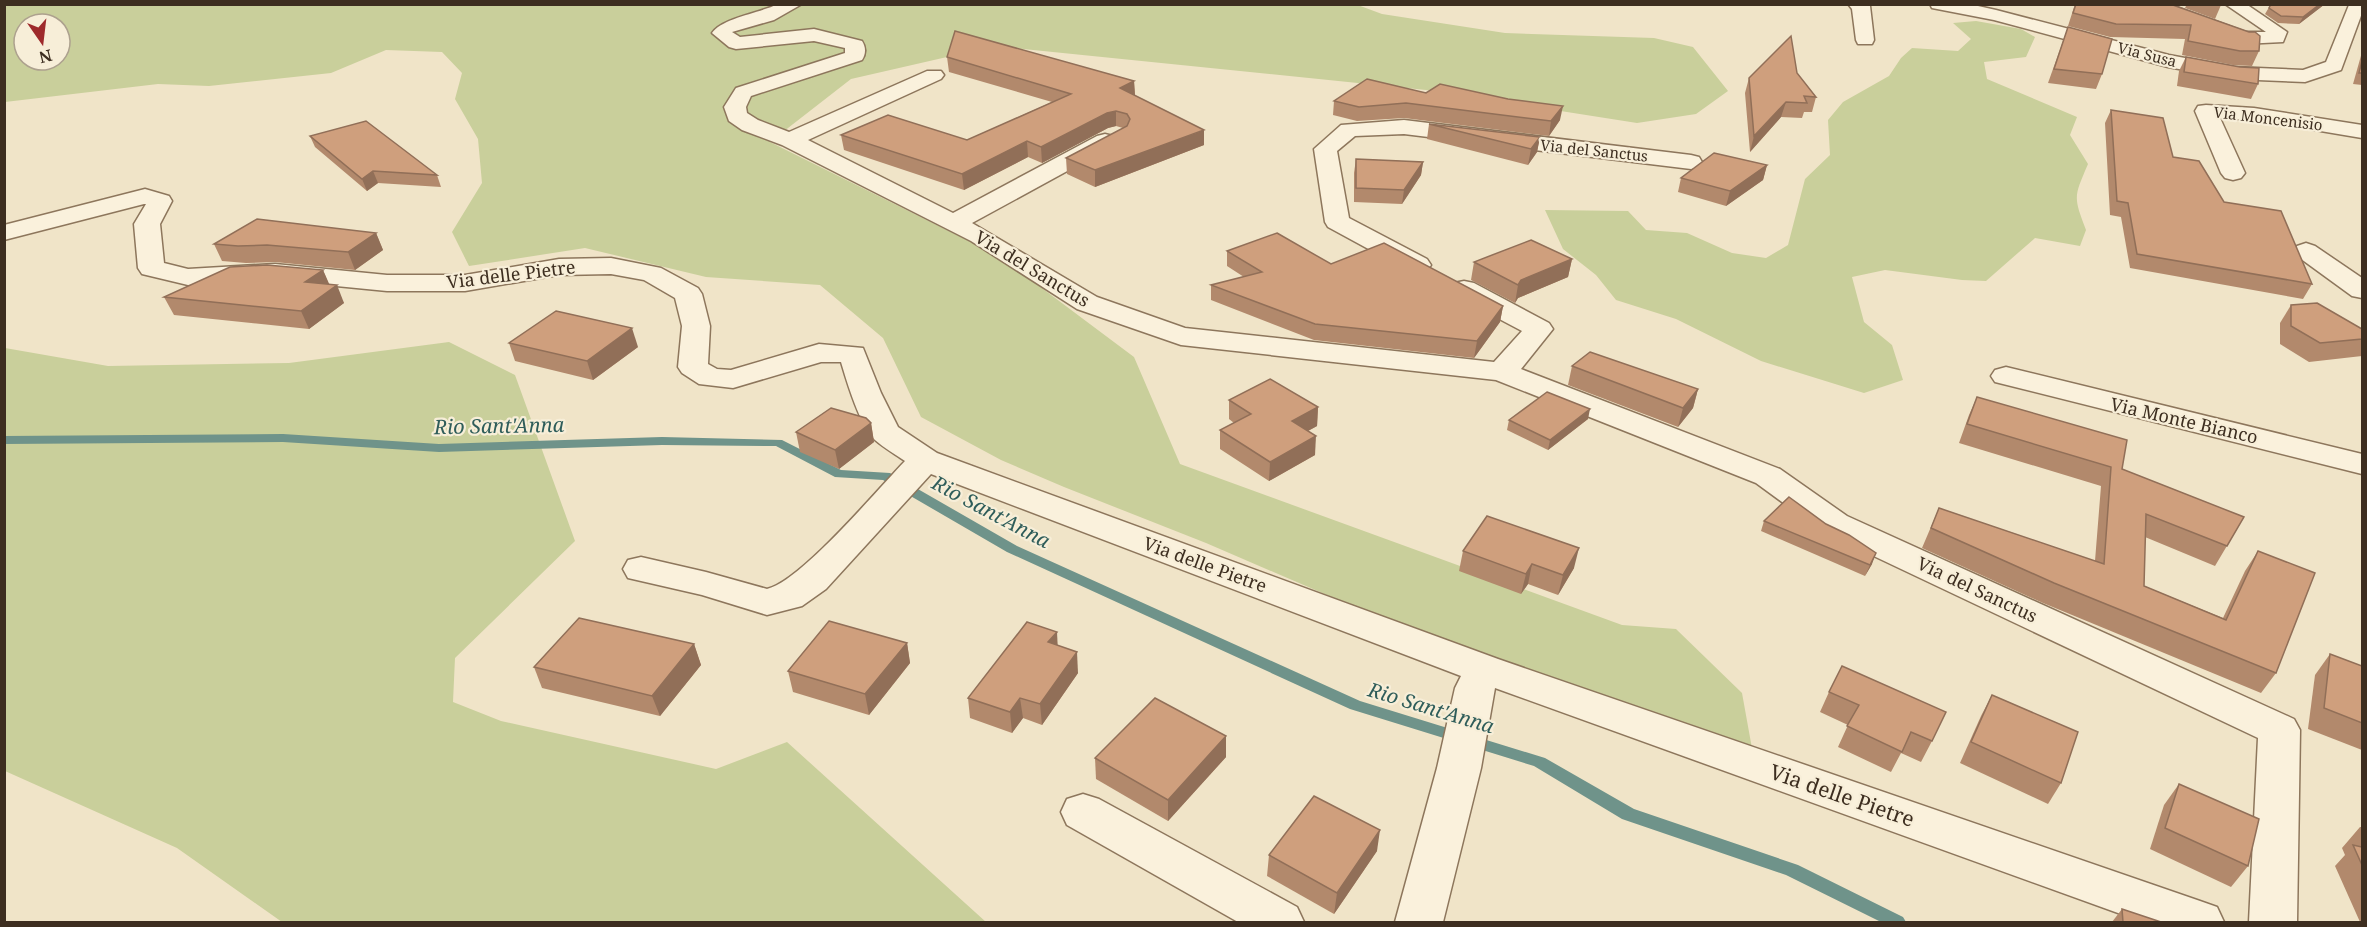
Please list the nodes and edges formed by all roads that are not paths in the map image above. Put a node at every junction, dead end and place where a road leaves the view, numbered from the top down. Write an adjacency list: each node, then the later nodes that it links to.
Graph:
1 (794, 4): 15 (street, Via del Sanctus)
2 (1856, 4): 11 (street)
3 (1938, 4): 6 (street, Via Susa)
4 (2150, 4): 8 (street)
5 (2233, 4): 8 (street)
6 (2354, 8)
7 (2127, 38): 9 (street)
8 (2243, 38): 10 (street)
9 (2159, 39)
10 (2192, 39)
11 (1865, 40)
12 (934, 75): 15 (street)
13 (2362, 132): 17 (street, Via Moncenisio)
14 (1117, 135): 18 (street, Via del Sanctus)
15 (790, 140): 18 (street, Via del Sanctus)
16 (1690, 162): 22 (street, Via del Sanctus)
17 (2234, 173)
18 (953, 223): 22 (street, Via del Sanctus)
19 (4, 232): 24 (street, Via delle Pietre)
20 (2306, 251): 21 (street)
21 (2362, 290)
22 (1502, 372): 32 (street, Via del Sanctus)
23 (2006, 376): 25 (street, Via Monte Bianco)
24 (921, 464): 26 (street); 27 (street, Via delle Pietre)
25 (2362, 464)
26 (641, 569)
27 (1480, 679): 30 (street); 31 (street, Via delle Pietre)
28 (1083, 812): 29 (street)
29 (1280, 922)
30 (1419, 922)
31 (2200, 922)
32 (2273, 922)

